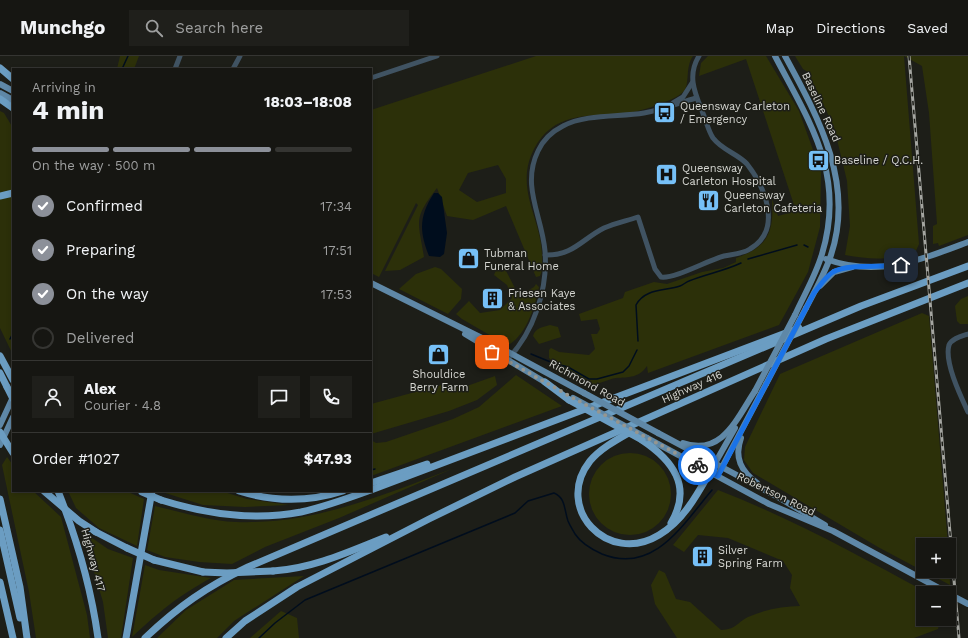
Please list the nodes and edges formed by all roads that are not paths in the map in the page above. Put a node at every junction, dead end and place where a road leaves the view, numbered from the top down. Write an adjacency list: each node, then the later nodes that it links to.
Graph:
1 (180, 56): 8 (street)
2 (240, 56): 9 (street)
3 (437, 56): 11 (street)
4 (699, 56): 12 (street)
5 (774, 56): 25 (main road, Baseline Road)
6 (785, 56): 26 (main road, Baseline Road)
7 (0, 68): 10 (highway)
8 (175, 68)
9 (234, 68)
10 (12, 78)
11 (372, 78)
12 (692, 83): 16 (street); 19 (street)
13 (0, 84): 14 (main road)
14 (12, 91)
15 (0, 93): 18 (main road)
16 (696, 98): 19 (street); 24 (street)
17 (0, 99): 20 (highway)
18 (12, 99)
19 (669, 106): 24 (street)
20 (12, 107)
21 (12, 193): 22 (highway)
22 (0, 196)
23 (968, 242): 27 (main road)
24 (545, 255): 35 (street)
25 (821, 257): 26 (main road); 41 (main road, Baseline Road, bridge)
26 (829, 260): 27 (main road); 31 (main road, Baseline Road)
27 (857, 266): 31 (main road)
28 (968, 266): 32 (highway)
29 (968, 283): 45 (highway, Highway 416)
30 (372, 284): 33 (main road, Richmond Road)
31 (814, 293): 47 (main road, Baseline Road, bridge)
32 (861, 306): 52 (highway); 82 (highway)
33 (449, 323): 35 (main road, Richmond Road); 37 (main road, Richmond Road)
34 (968, 334): 44 (street)
35 (513, 354): 37 (street); 50 (main road, Richmond Road, bridge)
36 (0, 356): 39 (highway)
37 (507, 360): 40 (main road, Richmond Road)
38 (0, 373): 42 (highway, bridge)
39 (12, 378)
40 (545, 382): 51 (highway, bridge)
41 (755, 391): 50 (main road); 55 (main road, Baseline Road)
42 (12, 396)
43 (12, 400): 48 (main road)
44 (968, 412)
45 (659, 414): 70 (highway, Highway 416); 72 (highway)
46 (12, 419): 53 (main road)
47 (746, 422): 56 (main road, Baseline Road); 68 (main road)
48 (0, 425)
49 (0, 432): 54 (highway, bridge)
50 (665, 436): 55 (main road, Richmond Road)
51 (644, 439): 57 (main road); 72 (highway)
52 (501, 440): 59 (highway); 60 (highway)
53 (0, 445)
54 (12, 451)
55 (715, 463): 56 (main road, Robertson Road); 57 (main road, Baseline Road)
56 (722, 467): 58 (main road, Baseline Road); 68 (main road, Robertson Road)
57 (710, 472): 58 (main road, Robertson Road); 72 (highway)
58 (718, 476): 73 (main road, Robertson Road)
59 (372, 483)
60 (372, 489)
61 (45, 492): 70 (highway, bridge)
62 (58, 492): 80 (highway, Highway 417)
63 (140, 492): 67 (highway, bridge)
64 (152, 492): 81 (highway)
65 (243, 492): 66 (highway)
66 (339, 492)
67 (364, 492)
68 (776, 496): 73 (main road, Robertson Road)
69 (0, 499): 79 (highway)
70 (429, 519): 83 (highway)
71 (0, 530): 79 (highway)
72 (665, 531)
73 (833, 531): 75 (main road, Robertson Road)
74 (0, 582): 78 (highway)
75 (935, 586)
76 (956, 597): 77 (main road, Robertson Road)
77 (968, 604)
78 (13, 638)
79 (26, 638)
80 (98, 638)
81 (126, 638)
82 (145, 638)
83 (226, 638)

